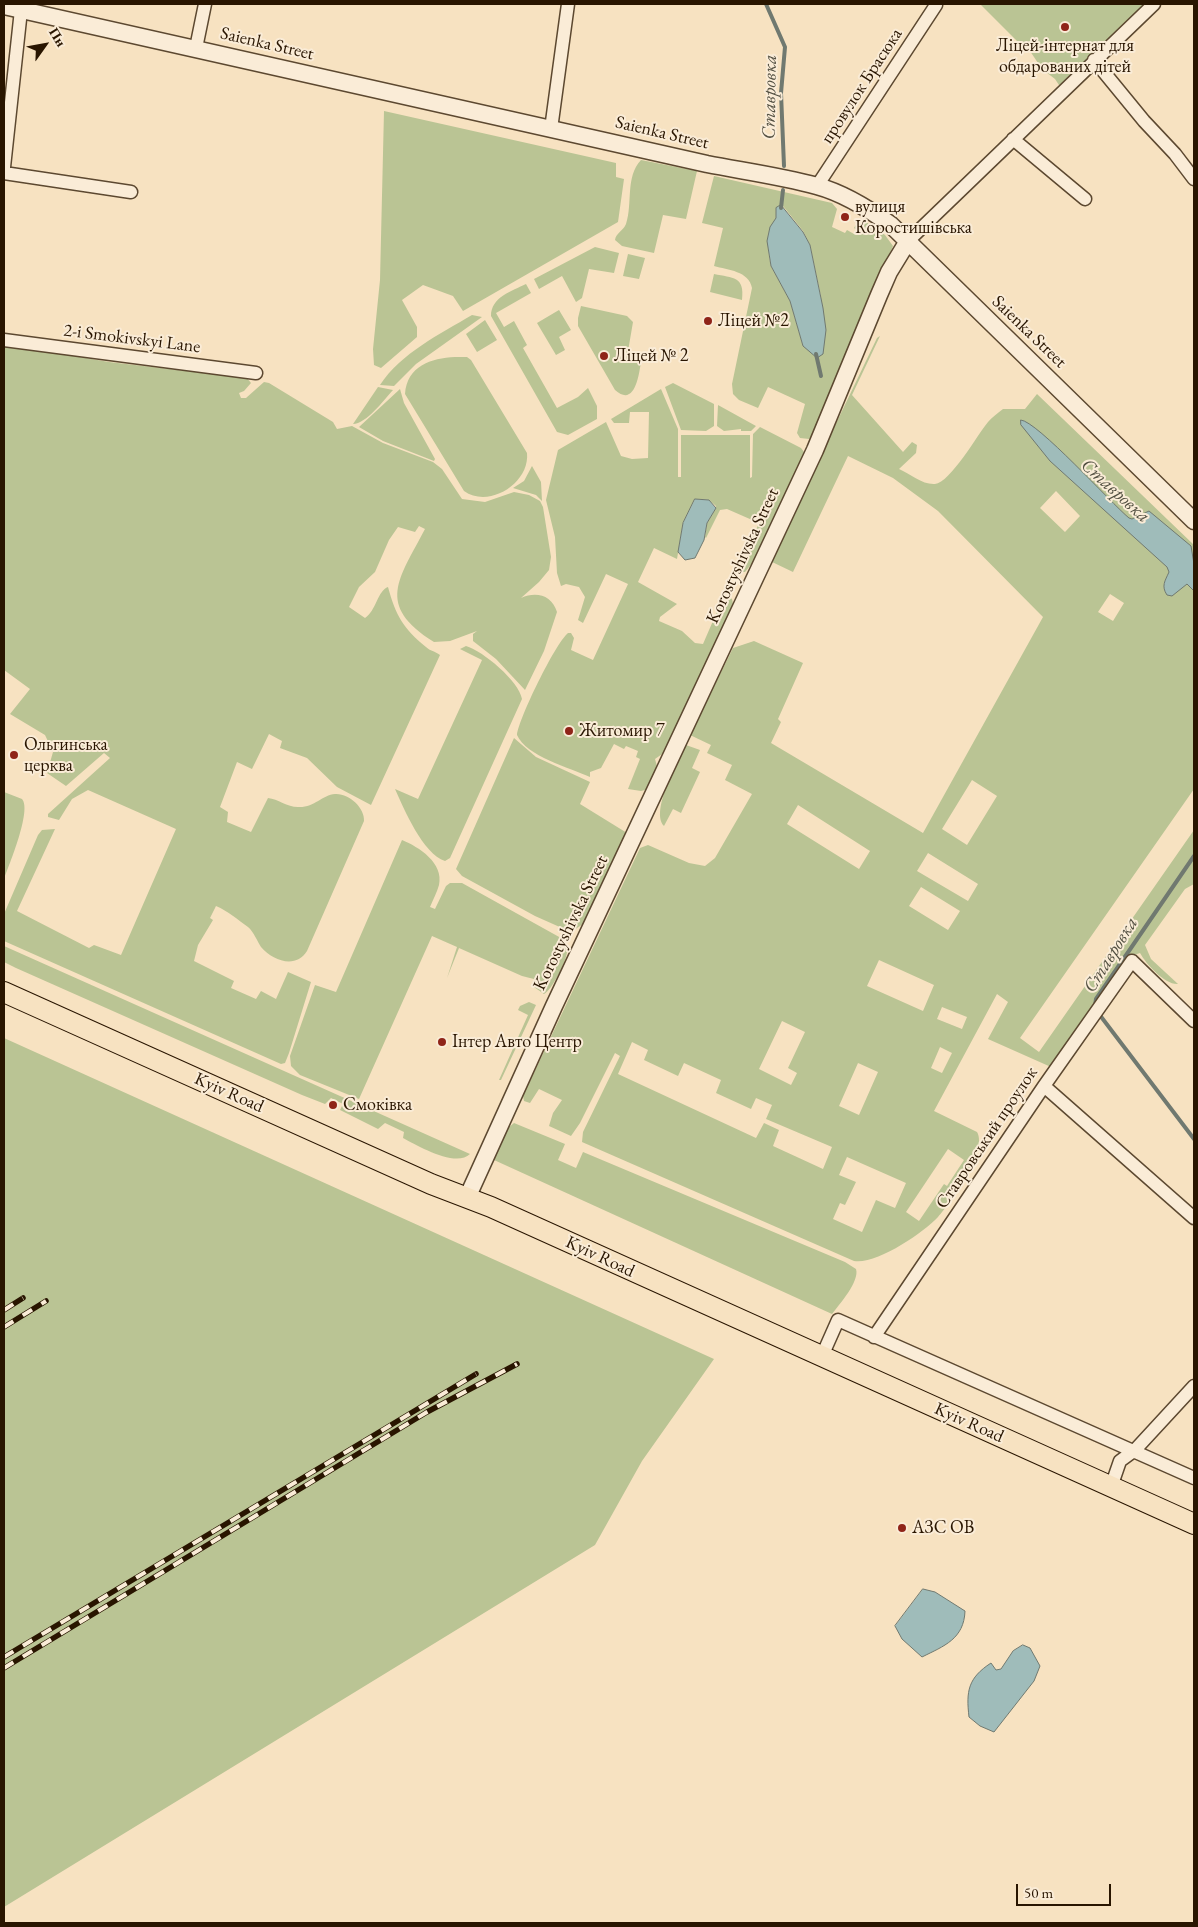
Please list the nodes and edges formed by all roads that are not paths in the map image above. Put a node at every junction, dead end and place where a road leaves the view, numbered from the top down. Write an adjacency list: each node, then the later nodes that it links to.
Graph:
1 (205, 4): 7 (street)
2 (568, 4): 9 (street)
3 (1154, 4): 8 (street, Korostyshivska Street)
4 (936, 5): 14 (street, провулок Брасюка)
5 (4, 6): 6 (street, Saienka Street)
6 (21, 10): 7 (street, Saienka Street); 11 (street)
7 (196, 48): 9 (street, Saienka Street)
8 (1094, 60): 10 (street, Korostyshivska Street); 13 (street)
9 (551, 129): 14 (street, Saienka Street)
10 (1013, 139): 16 (street); 17 (street, Korostyshivska Street)
11 (4, 167)
12 (4, 173): 15 (street)
13 (1194, 179)
14 (817, 186): 17 (street, Saienka Street)
15 (131, 192)
16 (1085, 200)
17 (908, 241): 20 (street, Saienka Street); 24 (street, Korostyshivska Street)
18 (4, 340): 19 (street, 2-i Smokivskyi Lane)
19 (256, 373)
20 (1194, 521)
21 (4, 992): 24 (main road, Kyiv Road)
22 (1194, 1021): 23 (street, Ставровський проулок)
23 (1044, 1086): 25 (street); 26 (street, Ставровський проулок)
24 (467, 1198): 27 (main road, Kyiv Road)
25 (1194, 1218)
26 (874, 1337): 27 (street); 29 (street)
27 (822, 1356): 31 (main road, Kyiv Road)
28 (1194, 1386): 29 (street)
29 (1135, 1450): 30 (street); 31 (street)
30 (1194, 1478)
31 (1111, 1487): 32 (main road, Kyiv Road)
32 (1194, 1524)

